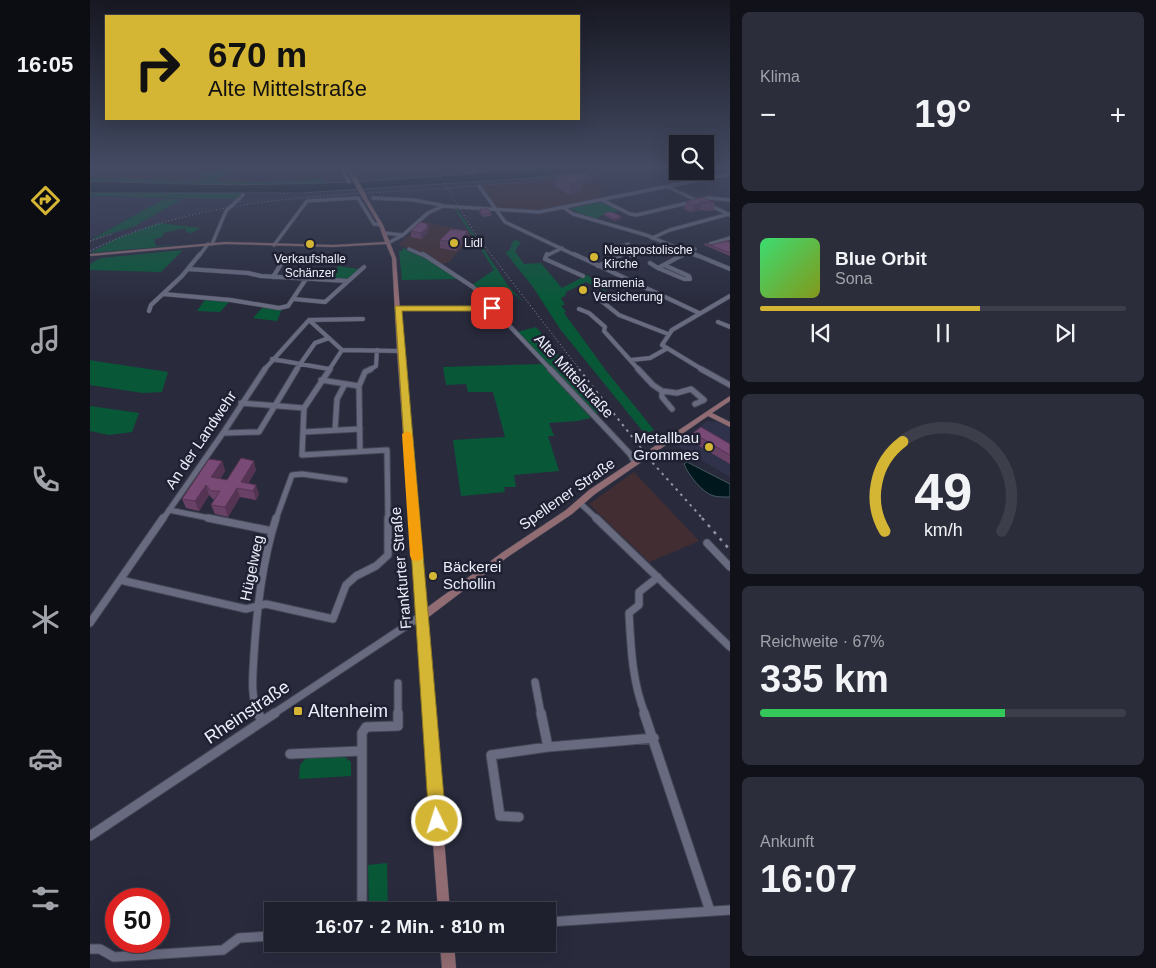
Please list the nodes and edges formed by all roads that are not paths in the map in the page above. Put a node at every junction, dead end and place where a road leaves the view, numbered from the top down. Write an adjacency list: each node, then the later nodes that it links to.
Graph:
1 (225, 212): 17 (street)
2 (299, 212): 18 (street, Frankfurter Straße)
3 (367, 212): 11 (street, Frankfurter Straße)
4 (373, 212): 11 (main road, Frankfurter Straße, bridge)
5 (431, 212): 13 (street)
6 (498, 212): 21 (street)
7 (570, 212): 14 (street)
8 (627, 212): 9 (street)
9 (646, 212)
10 (729, 215): 14 (street)
11 (381, 225): 12 (main road, Frankfurter Straße)
12 (384, 233): 13 (street); 16 (main road, Frankfurter Straße)
13 (405, 235): 16 (street)
14 (652, 238): 24 (street)
15 (730, 238): 20 (street)
16 (388, 243): 18 (main road); 44 (main road, Frankfurter Straße)
17 (210, 244): 18 (main road); 26 (main road); 35 (street)
18 (274, 244)
19 (628, 244): 25 (street)
20 (710, 244)
21 (562, 248): 31 (street); 36 (street)
22 (409, 249): 45 (street, Alte Mittelstraße)
23 (696, 249): 24 (street)
24 (688, 252): 30 (street); 34 (street)
25 (626, 253): 27 (street); 31 (street)
26 (90, 255)
27 (636, 257)
28 (650, 263): 33 (street)
29 (281, 264): 37 (street)
30 (664, 265): 33 (street); 33 (street)
31 (598, 266): 48 (street)
32 (364, 267): 39 (street)
33 (658, 268)
34 (729, 268)
35 (188, 269): 37 (street); 40 (street)
36 (583, 276)
37 (273, 277): 38 (street)
38 (306, 279): 39 (street); 42 (street)
39 (348, 281): 42 (street)
40 (163, 294): 42 (street); 47 (street)
41 (730, 296): 48 (street)
42 (294, 299)
43 (599, 299): 53 (street)
44 (398, 308): 45 (street); 58 (main road, Frankfurter Straße)
45 (492, 308): 81 (street, Alte Mittelstraße)
46 (579, 309): 60 (street)
47 (149, 311)
48 (699, 313): 53 (street)
49 (363, 319): 50 (street)
50 (309, 320): 54 (street); 59 (street, An der Landwehr)
51 (718, 322): 52 (street)
52 (730, 327)
53 (668, 334): 55 (street)
54 (329, 338): 56 (street); 61 (street)
55 (666, 349): 60 (street); 65 (street)
56 (342, 350): 57 (street); 62 (street)
57 (377, 350): 58 (street); 66 (street)
58 (400, 351): 91 (main road, Frankfurter Straße)
59 (272, 359): 61 (street); 69 (street, An der Landwehr)
60 (632, 360): 67 (street)
61 (300, 364): 62 (street); 71 (street)
62 (329, 369): 63 (street)
63 (321, 380): 64 (street); 72 (street)
64 (345, 384): 66 (street); 77 (street)
65 (730, 385)
66 (359, 386): 76 (street)
67 (662, 391): 70 (street); 73 (street)
68 (730, 398): 74 (main road, Spellener Straße)
69 (241, 403): 71 (street); 79 (street, An der Landwehr)
70 (695, 404)
71 (273, 407): 72 (street); 79 (street)
72 (304, 408): 78 (street)
73 (672, 409)
74 (709, 414): 75 (main road); 81 (main road, Spellener Straße)
75 (730, 425)
76 (360, 429): 77 (street); 80 (street)
77 (335, 430): 78 (street)
78 (303, 432): 80 (street)
79 (222, 433): 84 (street, An der Landwehr)
80 (360, 451): 90 (street)
81 (635, 463): 83 (main road, Spellener Straße)
82 (345, 480): 85 (street, Hügelweg)
83 (580, 503): 88 (street); 91 (main road, Spellener Straße)
84 (169, 510): 85 (street); 89 (street, An der Landwehr)
85 (272, 531): 90 (street, Hügelweg)
86 (707, 543): 87 (street)
87 (730, 567)
88 (658, 577): 93 (street); 97 (street)
89 (120, 580): 90 (street); 92 (street, An der Landwehr)
90 (256, 606): 96 (street, Hügelweg)
91 (422, 616): 96 (street, Rheinstraße); 104 (main road, Frankfurter Straße)
92 (90, 623)
93 (730, 647)
94 (534, 682): 98 (street)
95 (398, 683): 99 (street)
96 (262, 721): 102 (street, Rheinstraße)
97 (654, 738): 98 (street); 106 (street)
98 (548, 747): 101 (street)
99 (361, 751): 100 (street); 103 (street)
100 (290, 754)
101 (519, 817)
102 (90, 836)
103 (362, 902)
104 (443, 902)
105 (730, 910): 106 (street)
106 (710, 911): 107 (street)
107 (556, 921)
108 (264, 936): 109 (street)
109 (90, 949)
110 (448, 952): 111 (main road)
111 (449, 968)

